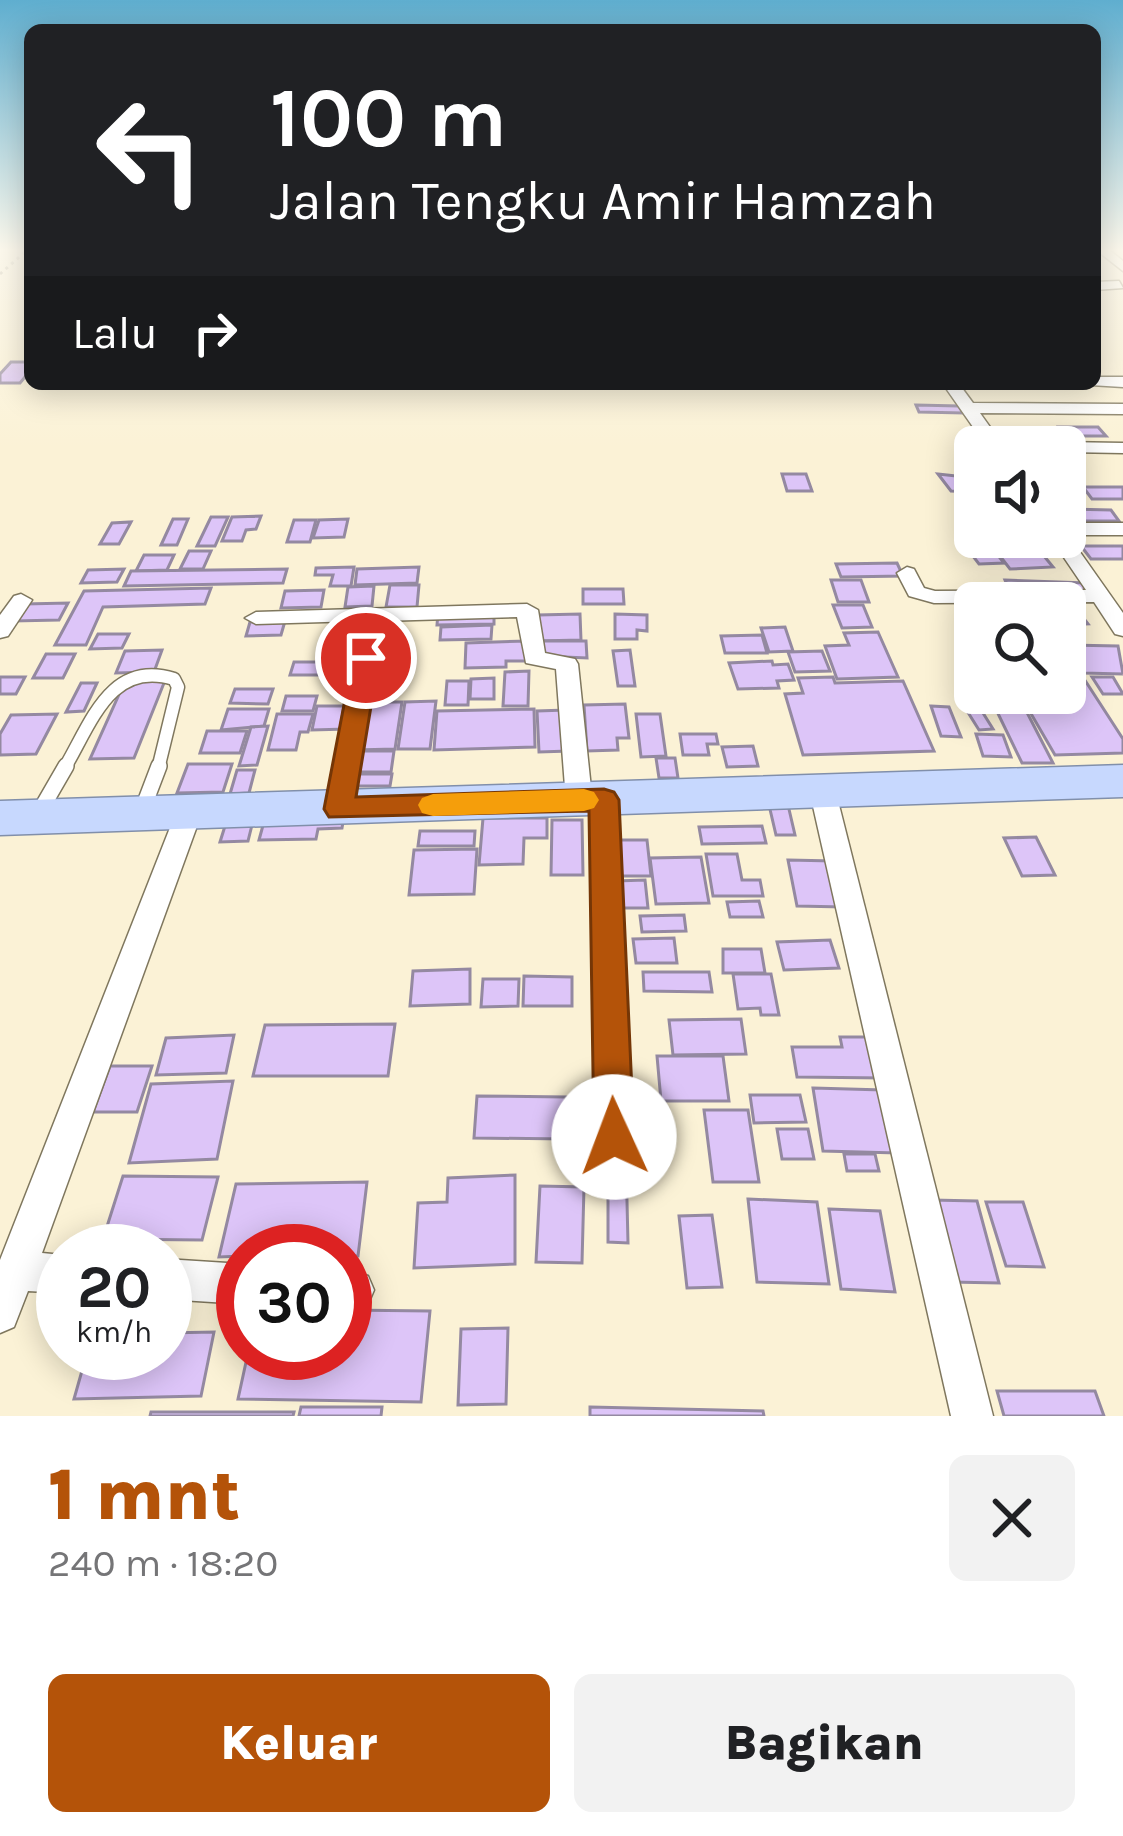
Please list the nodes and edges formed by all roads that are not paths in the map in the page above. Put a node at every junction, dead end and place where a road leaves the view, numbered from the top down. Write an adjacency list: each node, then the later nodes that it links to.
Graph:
1 (955, 390): 2 (street)
2 (968, 408): 3 (street); 4 (street)
3 (1123, 409)
4 (981, 426)
5 (1086, 448): 6 (street)
6 (1123, 448)
7 (1086, 529): 8 (street)
8 (1123, 529)
9 (1074, 558): 12 (street)
10 (907, 573): 12 (street)
11 (1123, 591): 12 (street)
12 (1098, 594): 16 (street)
13 (20, 600): 17 (street)
14 (371, 614): 15 (street); 20 (street); 21 (street)
15 (256, 618)
16 (1122, 626)
17 (0, 632)
18 (1123, 781): 19 (highway)
19 (824, 793): 20 (highway); 29 (street)
20 (591, 800): 21 (highway); 25 (street)
21 (339, 809): 23 (highway)
22 (140, 815): 23 (highway); 24 (highway); 24 (lane)
23 (188, 815): 26 (street)
24 (18, 817)
25 (614, 1137)
26 (15, 1271): 27 (street); 28 (street)
27 (36, 1272)
28 (0, 1313)
29 (972, 1416)

